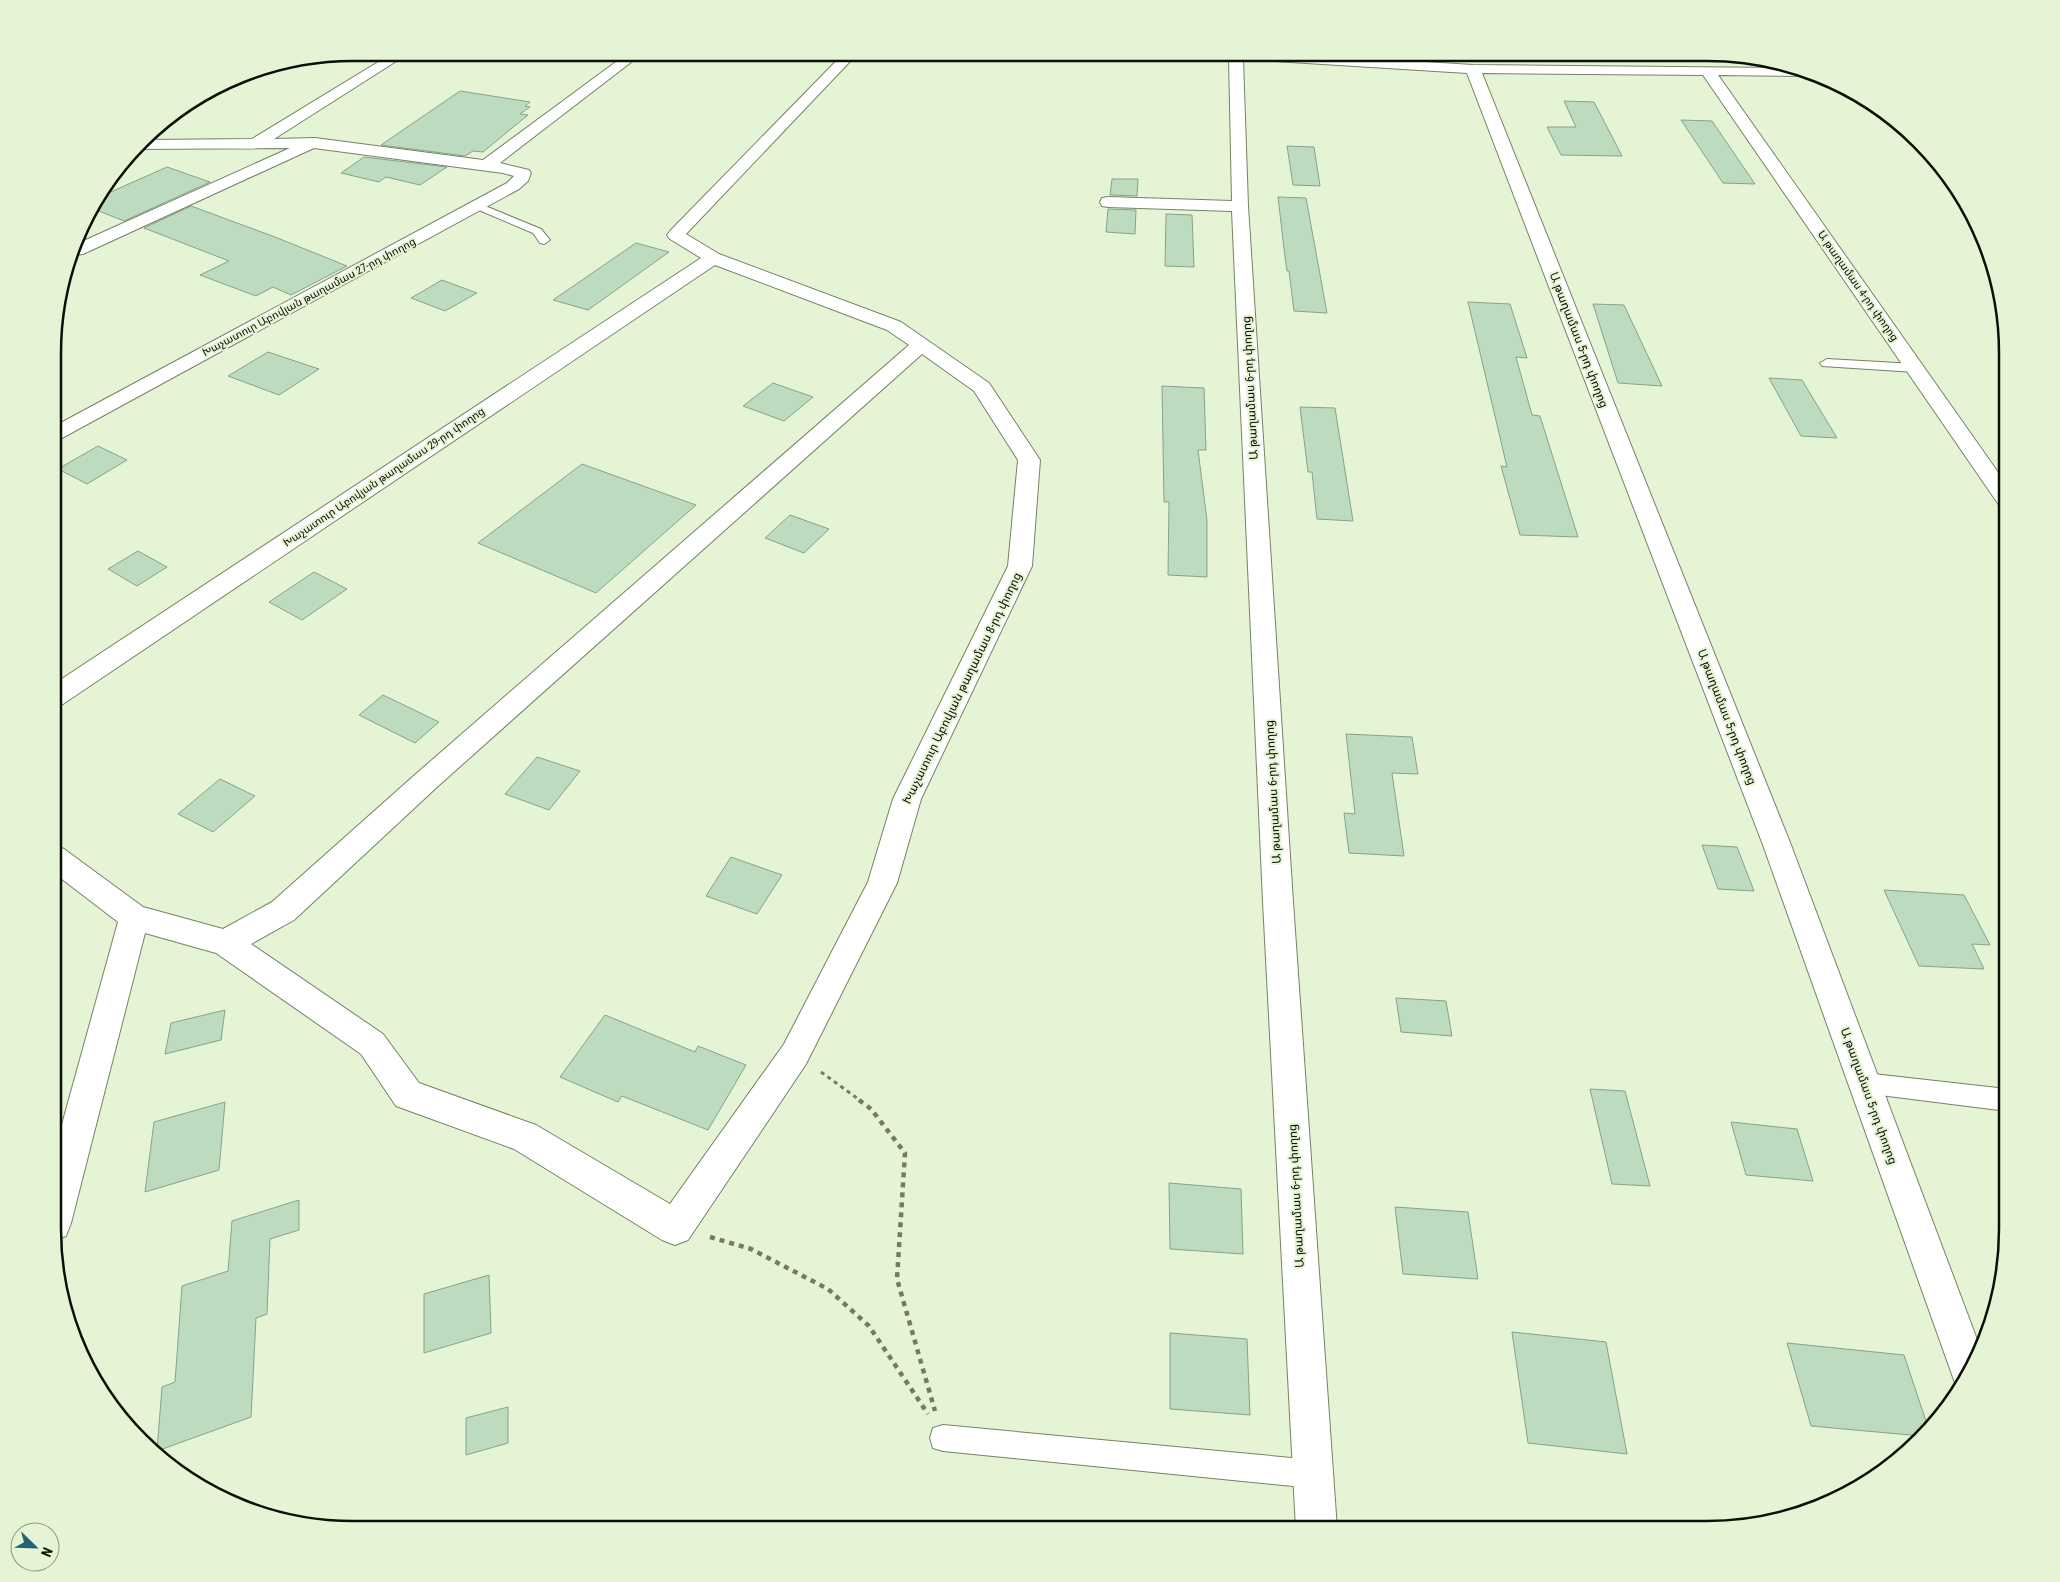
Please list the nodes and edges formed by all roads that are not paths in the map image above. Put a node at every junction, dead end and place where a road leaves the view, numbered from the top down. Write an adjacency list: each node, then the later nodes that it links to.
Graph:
1 (388, 61): 9 (street)
2 (625, 61): 12 (street)
3 (843, 61): 18 (street, Խաչատուր Աբովյան թաղամաս 8-րդ փողոց)
4 (1226, 61): 15 (street, Ա թաղամաս 6-րդ փողոց)
5 (1334, 61): 6 (street)
6 (1473, 70): 7 (street); 28 (street, Ա թաղամաս 5-րդ փողոց)
7 (1708, 72): 8 (street); 21 (street, Ա թաղամաս 4-րդ փողոց)
8 (1785, 72)
9 (258, 142): 10 (street); 11 (street)
10 (315, 143): 12 (street); 17 (street)
11 (149, 145)
12 (486, 166): 14 (street, Խաչատուր Աբովյան թաղամաս 27-րդ փողոց)
13 (1108, 202): 15 (street)
14 (478, 206): 16 (lane); 22 (street, Խաչատուր Աբովյան թաղամաս 27-րդ փողոց)
15 (1240, 206): 33 (street, Ա թաղամաս 6-րդ փողոց)
16 (544, 240)
17 (81, 248)
18 (713, 258): 19 (street, Խաչատուր Աբովյան թաղամաս 8-րդ փողոց); 24 (street, Խաչատուր Աբովյան թաղամաս 29-րդ փողոց)
19 (921, 345): 27 (street); 27 (street, Խաչատուր Աբովյան թաղամաս 8-րդ փողոց)
20 (1826, 363): 21 (lane)
21 (1915, 368): 23 (street, Ա թաղամաս 4-րդ փողոց)
22 (61, 431)
23 (1999, 489)
24 (61, 692)
25 (61, 862): 26 (street)
26 (134, 917): 27 (street); 30 (street)
27 (225, 943)
28 (1864, 1083): 29 (lane); 31 (street, Ա թաղամաս 5-րդ փողոց)
29 (1999, 1099)
30 (61, 1194)
31 (1967, 1363)
32 (943, 1438): 33 (lane)
33 (1313, 1474): 34 (street, Ա թաղամաս 6-րդ փողոց)
34 (1316, 1521)

